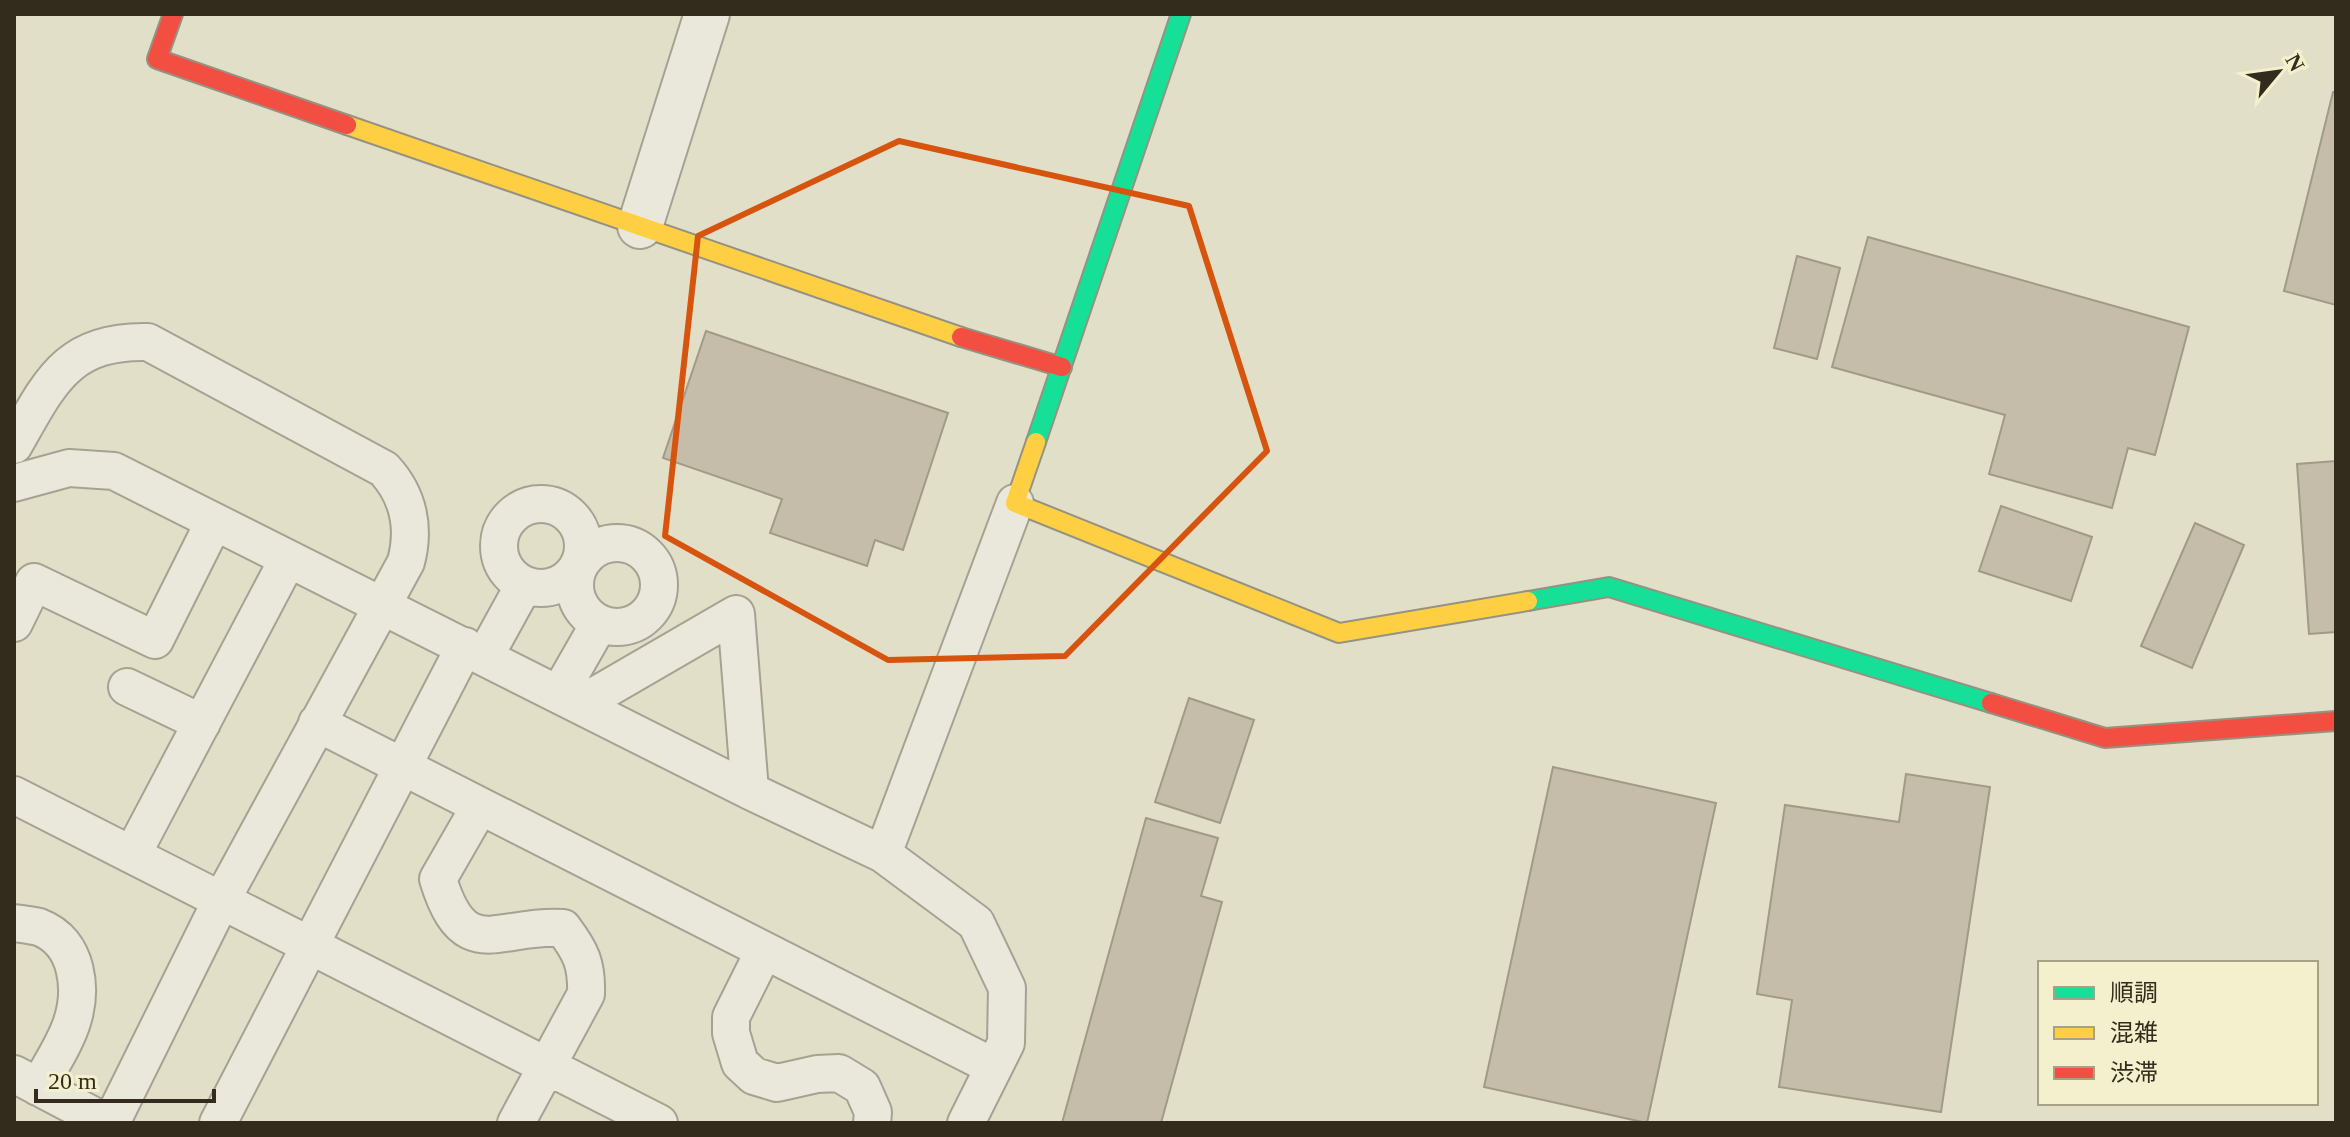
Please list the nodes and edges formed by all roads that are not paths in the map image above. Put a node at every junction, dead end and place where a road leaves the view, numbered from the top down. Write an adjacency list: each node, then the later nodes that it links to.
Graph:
1 (173, 14): 4 (street)
2 (707, 14): 4 (street)
3 (1181, 14): 5 (street)
4 (640, 226): 5 (street)
5 (1062, 367): 8 (street)
6 (14, 445): 12 (lane)
7 (14, 483): 9 (lane)
8 (1015, 503): 18 (street); 25 (lane)
9 (214, 522): 10 (lane); 13 (lane)
10 (288, 559): 12 (lane); 19 (lane)
11 (524, 585): 15 (lane)
12 (382, 604): 15 (lane); 20 (lane)
13 (14, 623)
14 (599, 624): 17 (lane)
15 (475, 651): 17 (lane); 21 (lane)
16 (127, 687): 19 (lane)
17 (569, 700): 22 (lane); 22 (lane)
18 (2336, 721)
19 (202, 723): 26 (lane)
20 (317, 723): 21 (lane); 27 (lane)
21 (404, 768): 24 (lane); 29 (lane)
22 (750, 791): 25 (lane)
23 (14, 795): 26 (lane)
24 (480, 806): 30 (lane); 31 (lane)
25 (883, 854): 32 (lane)
26 (132, 855): 27 (lane)
27 (221, 901): 29 (lane); 35 (lane)
28 (14, 923): 33 (lane)
29 (310, 946): 31 (lane); 36 (lane)
30 (764, 951): 32 (lane); 39 (lane)
31 (545, 1066): 34 (lane); 37 (lane)
32 (994, 1067): 40 (lane)
33 (26, 1080): 35 (lane)
34 (622, 1115): 38 (lane)
35 (109, 1123)
36 (218, 1123)
37 (516, 1123)
38 (659, 1123)
39 (872, 1123)
40 (966, 1123)

